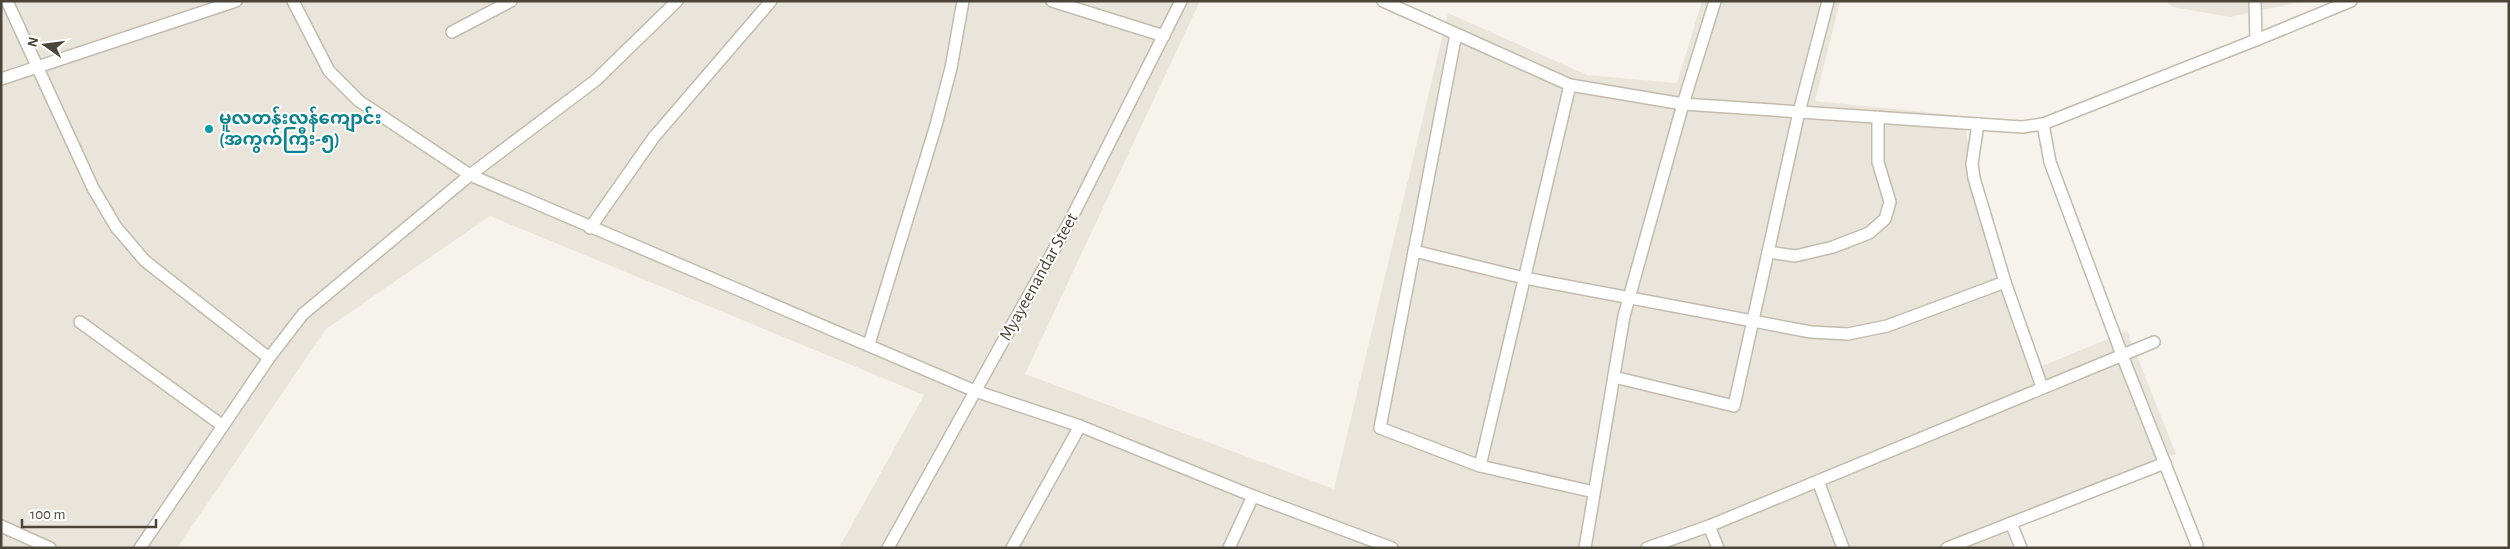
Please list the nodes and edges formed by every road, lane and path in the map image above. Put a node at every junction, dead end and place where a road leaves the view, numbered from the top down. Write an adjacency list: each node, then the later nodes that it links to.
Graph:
1 (7, 1): 19 (street)
2 (236, 1): 19 (street)
3 (293, 1): 27 (street)
4 (511, 1): 15 (street)
5 (677, 1): 27 (street)
6 (772, 1): 28 (street)
7 (962, 1): 37 (street)
8 (1052, 1): 17 (street)
9 (1181, 1): 17 (street, Myayeenandar Steet)
10 (1383, 1): 16 (street)
11 (1715, 1): 22 (street)
12 (1828, 1): 23 (street)
13 (2255, 1): 18 (street)
14 (2351, 1): 18 (street)
15 (452, 32)
16 (1456, 34): 21 (street); 29 (street)
17 (1164, 36): 42 (street, Myayeenandar Steet)
18 (2256, 40): 26 (street)
19 (37, 67): 20 (street); 39 (street)
20 (1, 79)
21 (1570, 85): 22 (street); 31 (street)
22 (1683, 104): 23 (street); 33 (street)
23 (1800, 112): 24 (street); 30 (street)
24 (1878, 118): 25 (street); 30 (street)
25 (1978, 124): 26 (street); 32 (street)
26 (2043, 124): 38 (street)
27 (470, 175): 28 (street); 39 (street)
28 (590, 228): 37 (street)
29 (1414, 251): 31 (street); 46 (street)
30 (1768, 252): 35 (street)
31 (1524, 278): 33 (street); 46 (street)
32 (2004, 282): 35 (street); 41 (street)
33 (1629, 296): 35 (street); 40 (street)
34 (80, 322): 43 (street)
35 (1753, 322): 40 (street)
36 (2154, 342): 38 (street)
37 (869, 344): 42 (street)
38 (2122, 355): 41 (street); 45 (street)
39 (269, 358): 43 (street)
40 (1614, 377): 48 (street)
41 (2042, 387): 47 (street)
42 (976, 391): 44 (street); 56 (street, Myayeenandar Steet)
43 (223, 426): 55 (street)
44 (1080, 426): 49 (street); 57 (street)
45 (2165, 463): 50 (street); 53 (street)
46 (1480, 466): 48 (street)
47 (1818, 481): 52 (street); 63 (street)
48 (1594, 492): 60 (street)
49 (1253, 496): 58 (street); 59 (street)
50 (2012, 523): 64 (street); 65 (street)
51 (1, 526): 54 (street)
52 (1710, 526): 61 (street); 62 (street)
53 (2197, 545)
54 (50, 548)
55 (140, 548)
56 (888, 548)
57 (1012, 548)
58 (1229, 548)
59 (1392, 548)
60 (1585, 548)
61 (1647, 548)
62 (1718, 548)
63 (1843, 548)
64 (1947, 548)
65 (2021, 548)

